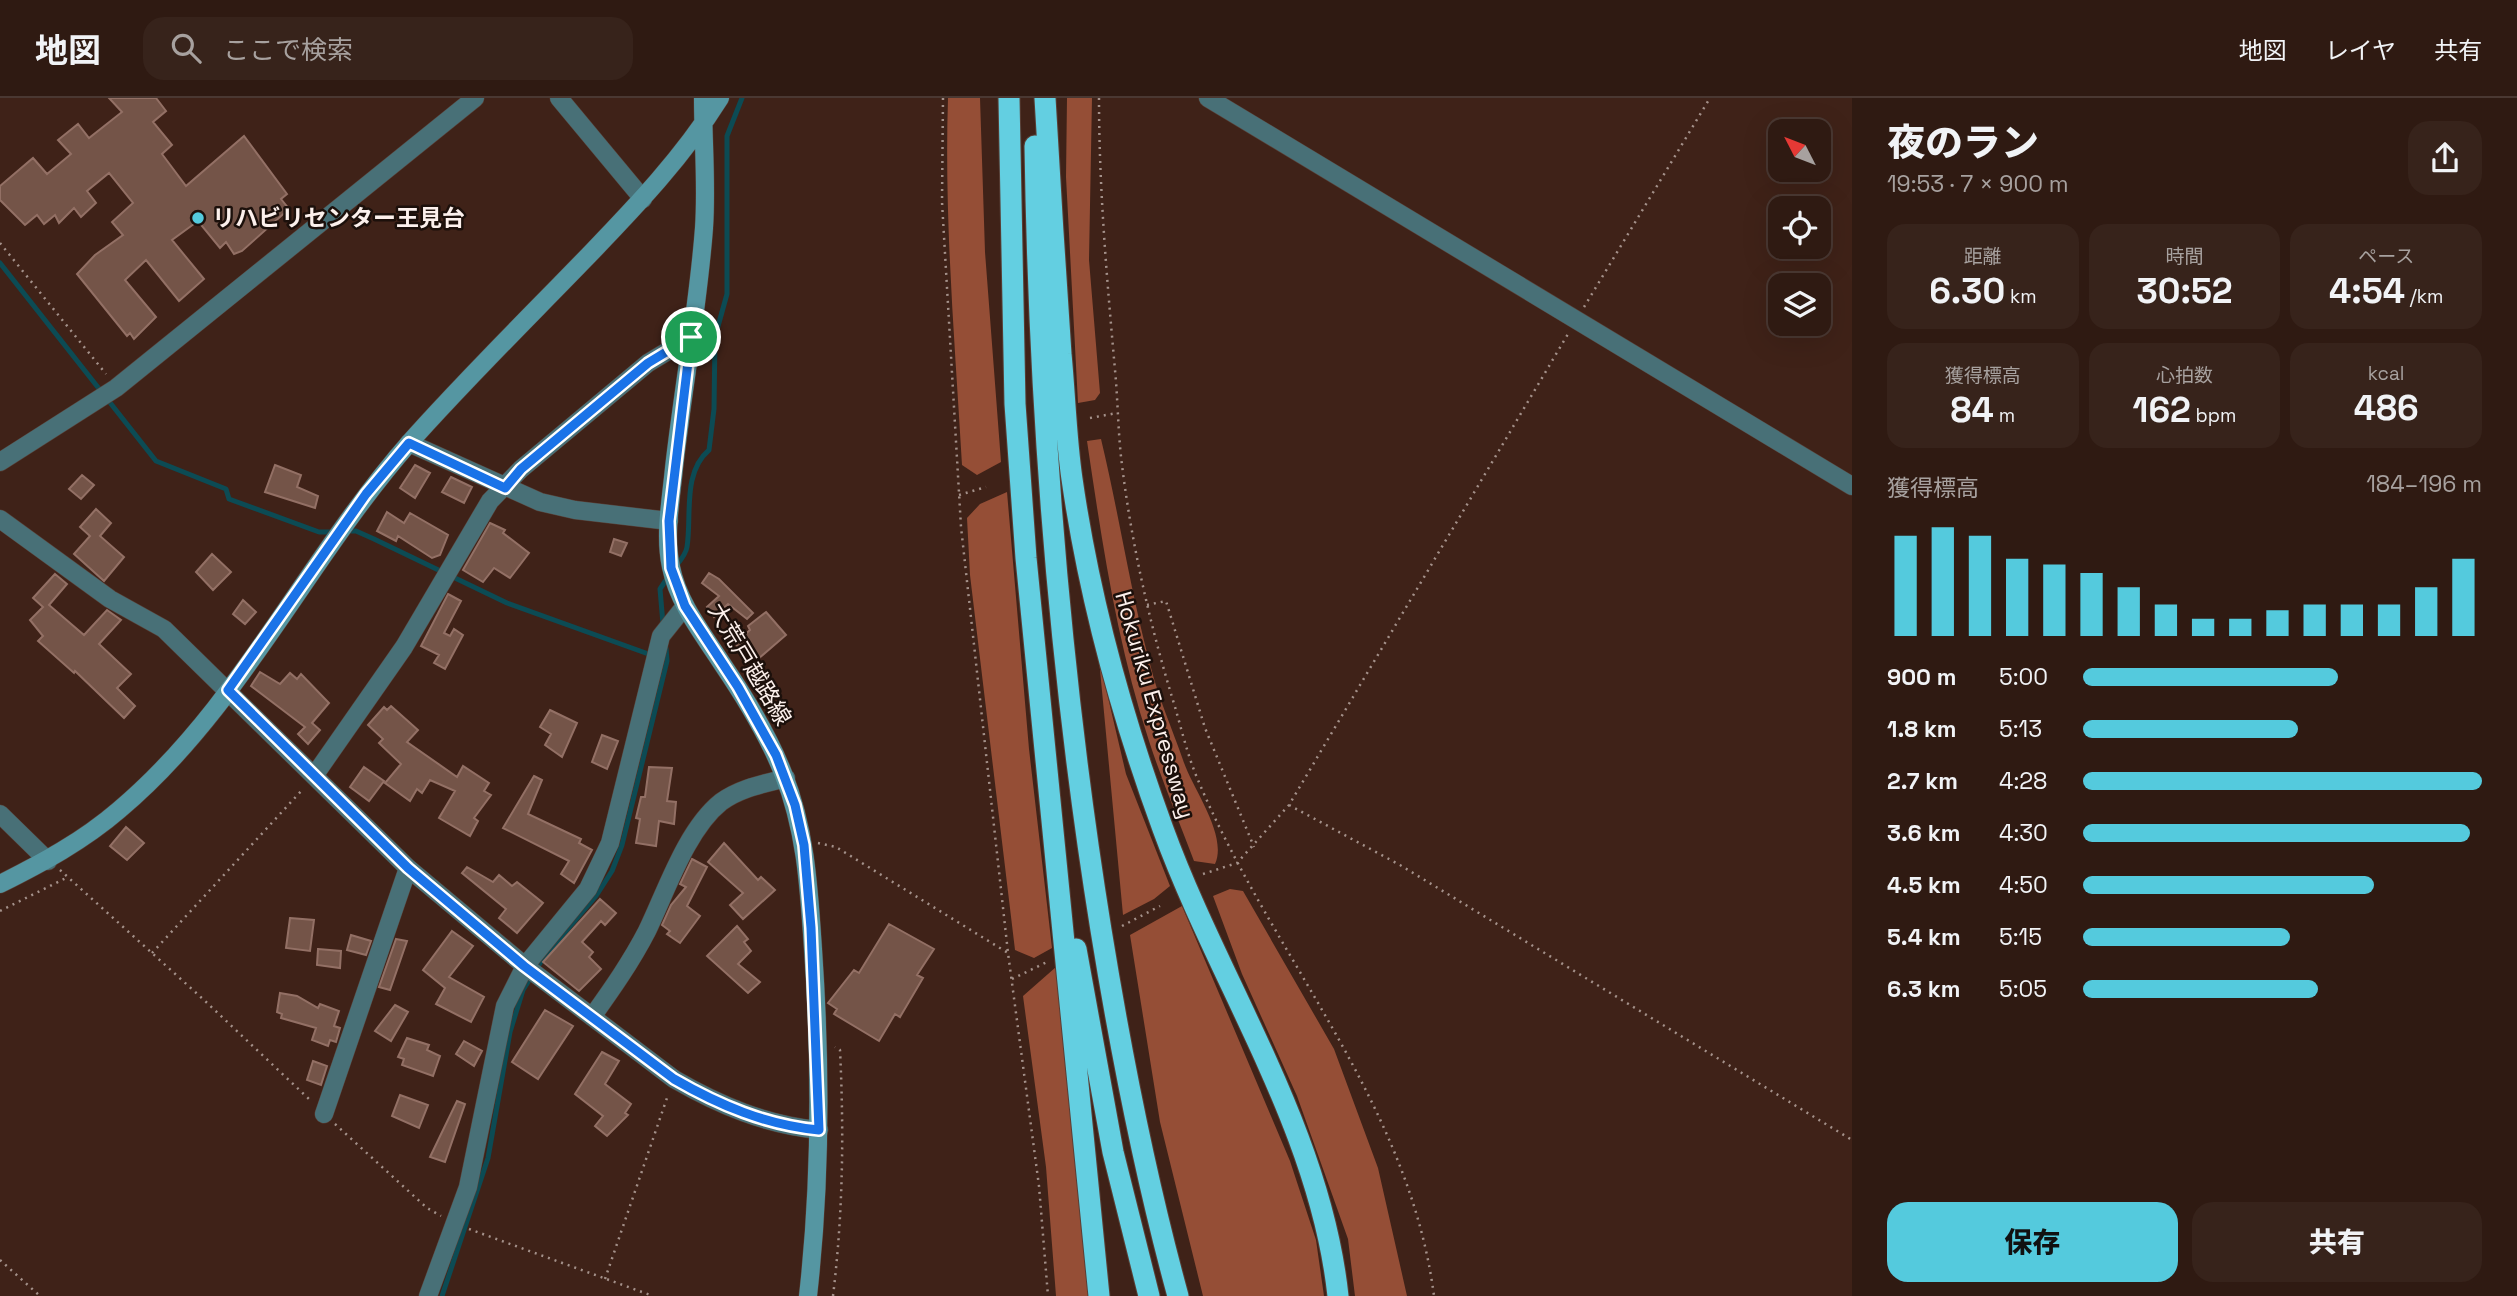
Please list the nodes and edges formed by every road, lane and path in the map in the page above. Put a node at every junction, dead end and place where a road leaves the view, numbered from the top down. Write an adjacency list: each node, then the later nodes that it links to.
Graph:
1 (475, 98): 17 (street)
2 (559, 98): 13 (street)
3 (703, 98): 12 (main road, 大荒戸越路線)
4 (720, 98): 12 (main road)
5 (943, 98): 25 (path)
6 (1009, 98): 31 (highway)
7 (1035, 98): 67 (highway)
8 (1045, 98): 68 (highway, Hokuriku Expressway)
9 (1099, 98): 18 (path)
10 (1208, 98): 15 (street)
11 (1710, 98): 15 (path)
12 (703, 126): 13 (main road); 16 (main road, 大荒戸越路線)
13 (643, 199): 20 (main road)
14 (0, 243): 17 (path)
15 (1576, 321): 22 (street); 34 (path)
16 (691, 337): 24 (street); 27 (main road, 大荒戸越路線)
17 (116, 388): 21 (street)
18 (1117, 413): 19 (path); 29 (path)
19 (1090, 418)
20 (409, 443): 24 (street); 30 (main road)
21 (0, 463)
22 (1852, 486)
23 (986, 487): 25 (path)
24 (505, 488): 27 (street); 32 (street)
25 (959, 495): 48 (path)
26 (0, 519): 30 (street)
27 (669, 521): 28 (main road, 大荒戸越路線)
28 (685, 606): 33 (main road, 大荒戸越路線); 50 (street)
29 (1147, 606): 37 (path); 39 (path)
30 (228, 690): 32 (street); 38 (main road)
31 (1041, 704): 65 (highway); 66 (highway)
32 (314, 776): 40 (street); 47 (path)
33 (786, 778): 36 (main road, 大荒戸越路線); 52 (street)
34 (1289, 805): 37 (path); 57 (path)
35 (0, 814): 38 (street)
36 (804, 845): 48 (path); 53 (main road, 大荒戸越路線)
37 (1254, 847): 39 (path)
38 (48, 861): 43 (main road)
39 (1237, 863): 41 (path); 69 (path)
40 (408, 868): 50 (street); 55 (street)
41 (1203, 874)
42 (68, 877): 45 (path)
43 (0, 884)
44 (1160, 906): 46 (path)
45 (0, 911)
46 (1122, 926)
47 (152, 953)
48 (1008, 953): 51 (path)
49 (1048, 962): 51 (path)
50 (524, 966): 52 (street); 61 (street)
51 (1012, 979): 64 (path)
52 (592, 1017): 54 (street)
53 (817, 1037): 56 (main road, 大荒戸越路線); 63 (path)
54 (674, 1079): 56 (street); 59 (path)
55 (324, 1114)
56 (819, 1130): 62 (main road, 大荒戸越路線)
57 (1852, 1140)
58 (0, 1260): 60 (path)
59 (605, 1279)
60 (40, 1296)
61 (428, 1296)
62 (808, 1296)
63 (833, 1296)
64 (1048, 1296)
65 (1099, 1296)
66 (1149, 1296)
67 (1178, 1296)
68 (1338, 1296)
69 (1434, 1296)

